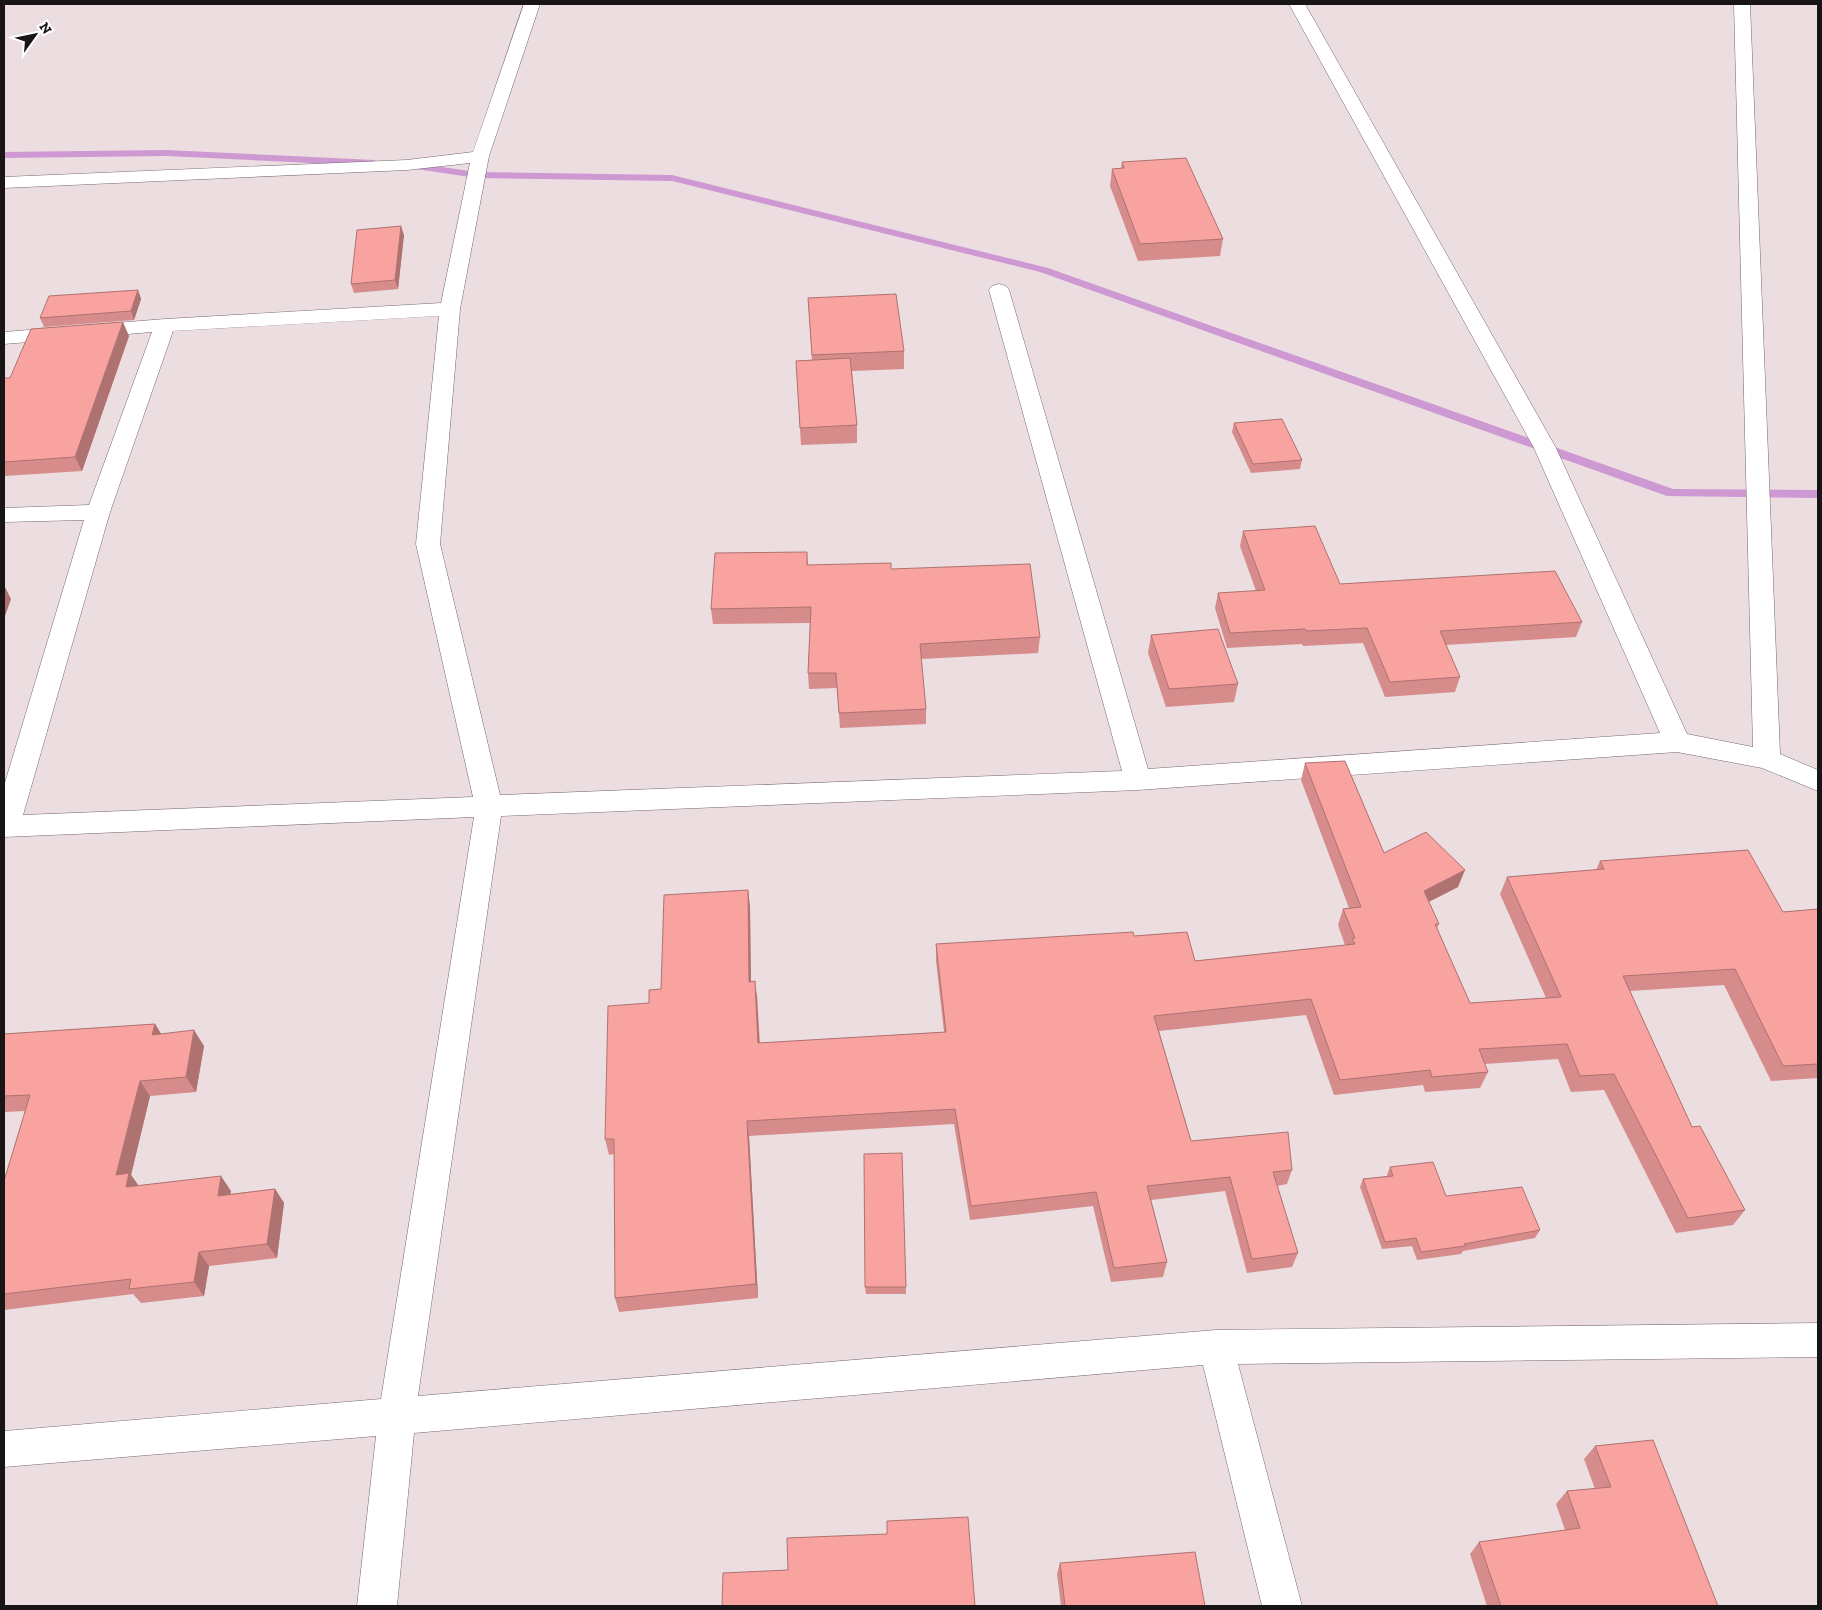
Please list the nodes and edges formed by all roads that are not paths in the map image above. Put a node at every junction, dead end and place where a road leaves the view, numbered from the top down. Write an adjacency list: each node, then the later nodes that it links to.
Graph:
1 (532, 4): 4 (street)
2 (1297, 4): 12 (street)
3 (1742, 4): 13 (street)
4 (480, 156): 5 (street); 7 (street)
5 (4, 182)
6 (999, 290): 14 (street)
7 (450, 308): 8 (street); 16 (street)
8 (165, 325): 9 (street); 10 (street)
9 (4, 338)
10 (98, 512): 11 (street); 17 (street)
11 (4, 515)
12 (1677, 742): 13 (street); 14 (street)
13 (1767, 759): 15 (street)
14 (1138, 780): 16 (street)
15 (1818, 781)
16 (489, 807): 17 (street); 20 (street)
17 (5, 825)
18 (1818, 1340): 19 (street)
19 (1216, 1347): 20 (street); 23 (street)
20 (397, 1415): 21 (street); 22 (street)
21 (4, 1449)
22 (377, 1606)
23 (1282, 1606)

